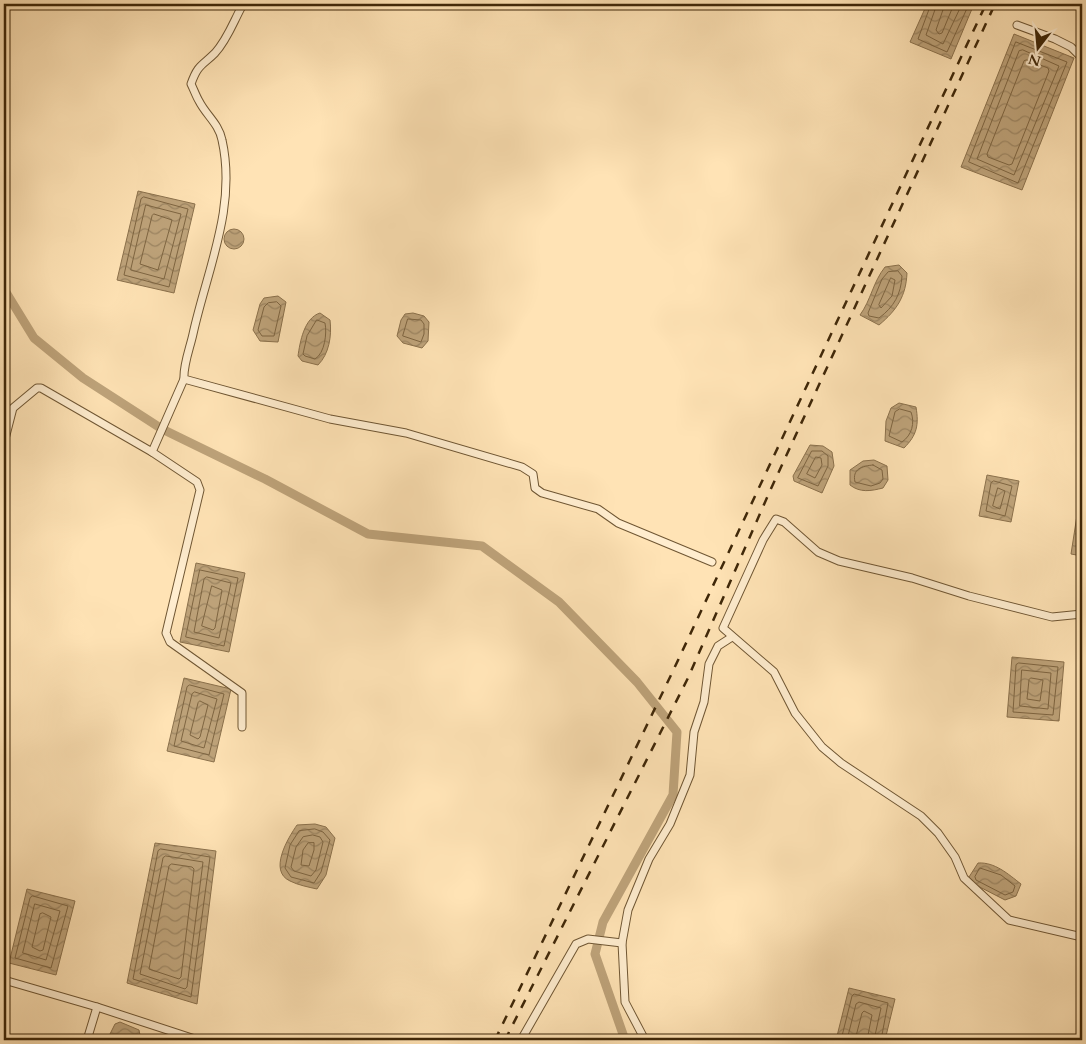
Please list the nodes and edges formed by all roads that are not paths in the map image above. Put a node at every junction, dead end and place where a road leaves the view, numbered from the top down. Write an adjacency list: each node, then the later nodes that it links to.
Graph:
1 (239, 4): 4 (street)
2 (1017, 25): 3 (street)
3 (1082, 58)
4 (184, 379): 6 (street); 7 (street)
5 (4, 443): 6 (street)
6 (153, 449): 10 (street)
7 (712, 562)
8 (1082, 614): 9 (street)
9 (732, 637): 11 (street); 12 (street)
10 (242, 727)
11 (1082, 937)
12 (622, 943): 17 (street); 18 (street)
13 (4, 980): 14 (street)
14 (97, 1007): 15 (street); 16 (street)
15 (87, 1040)
16 (198, 1040)
17 (521, 1040)
18 (645, 1040)

